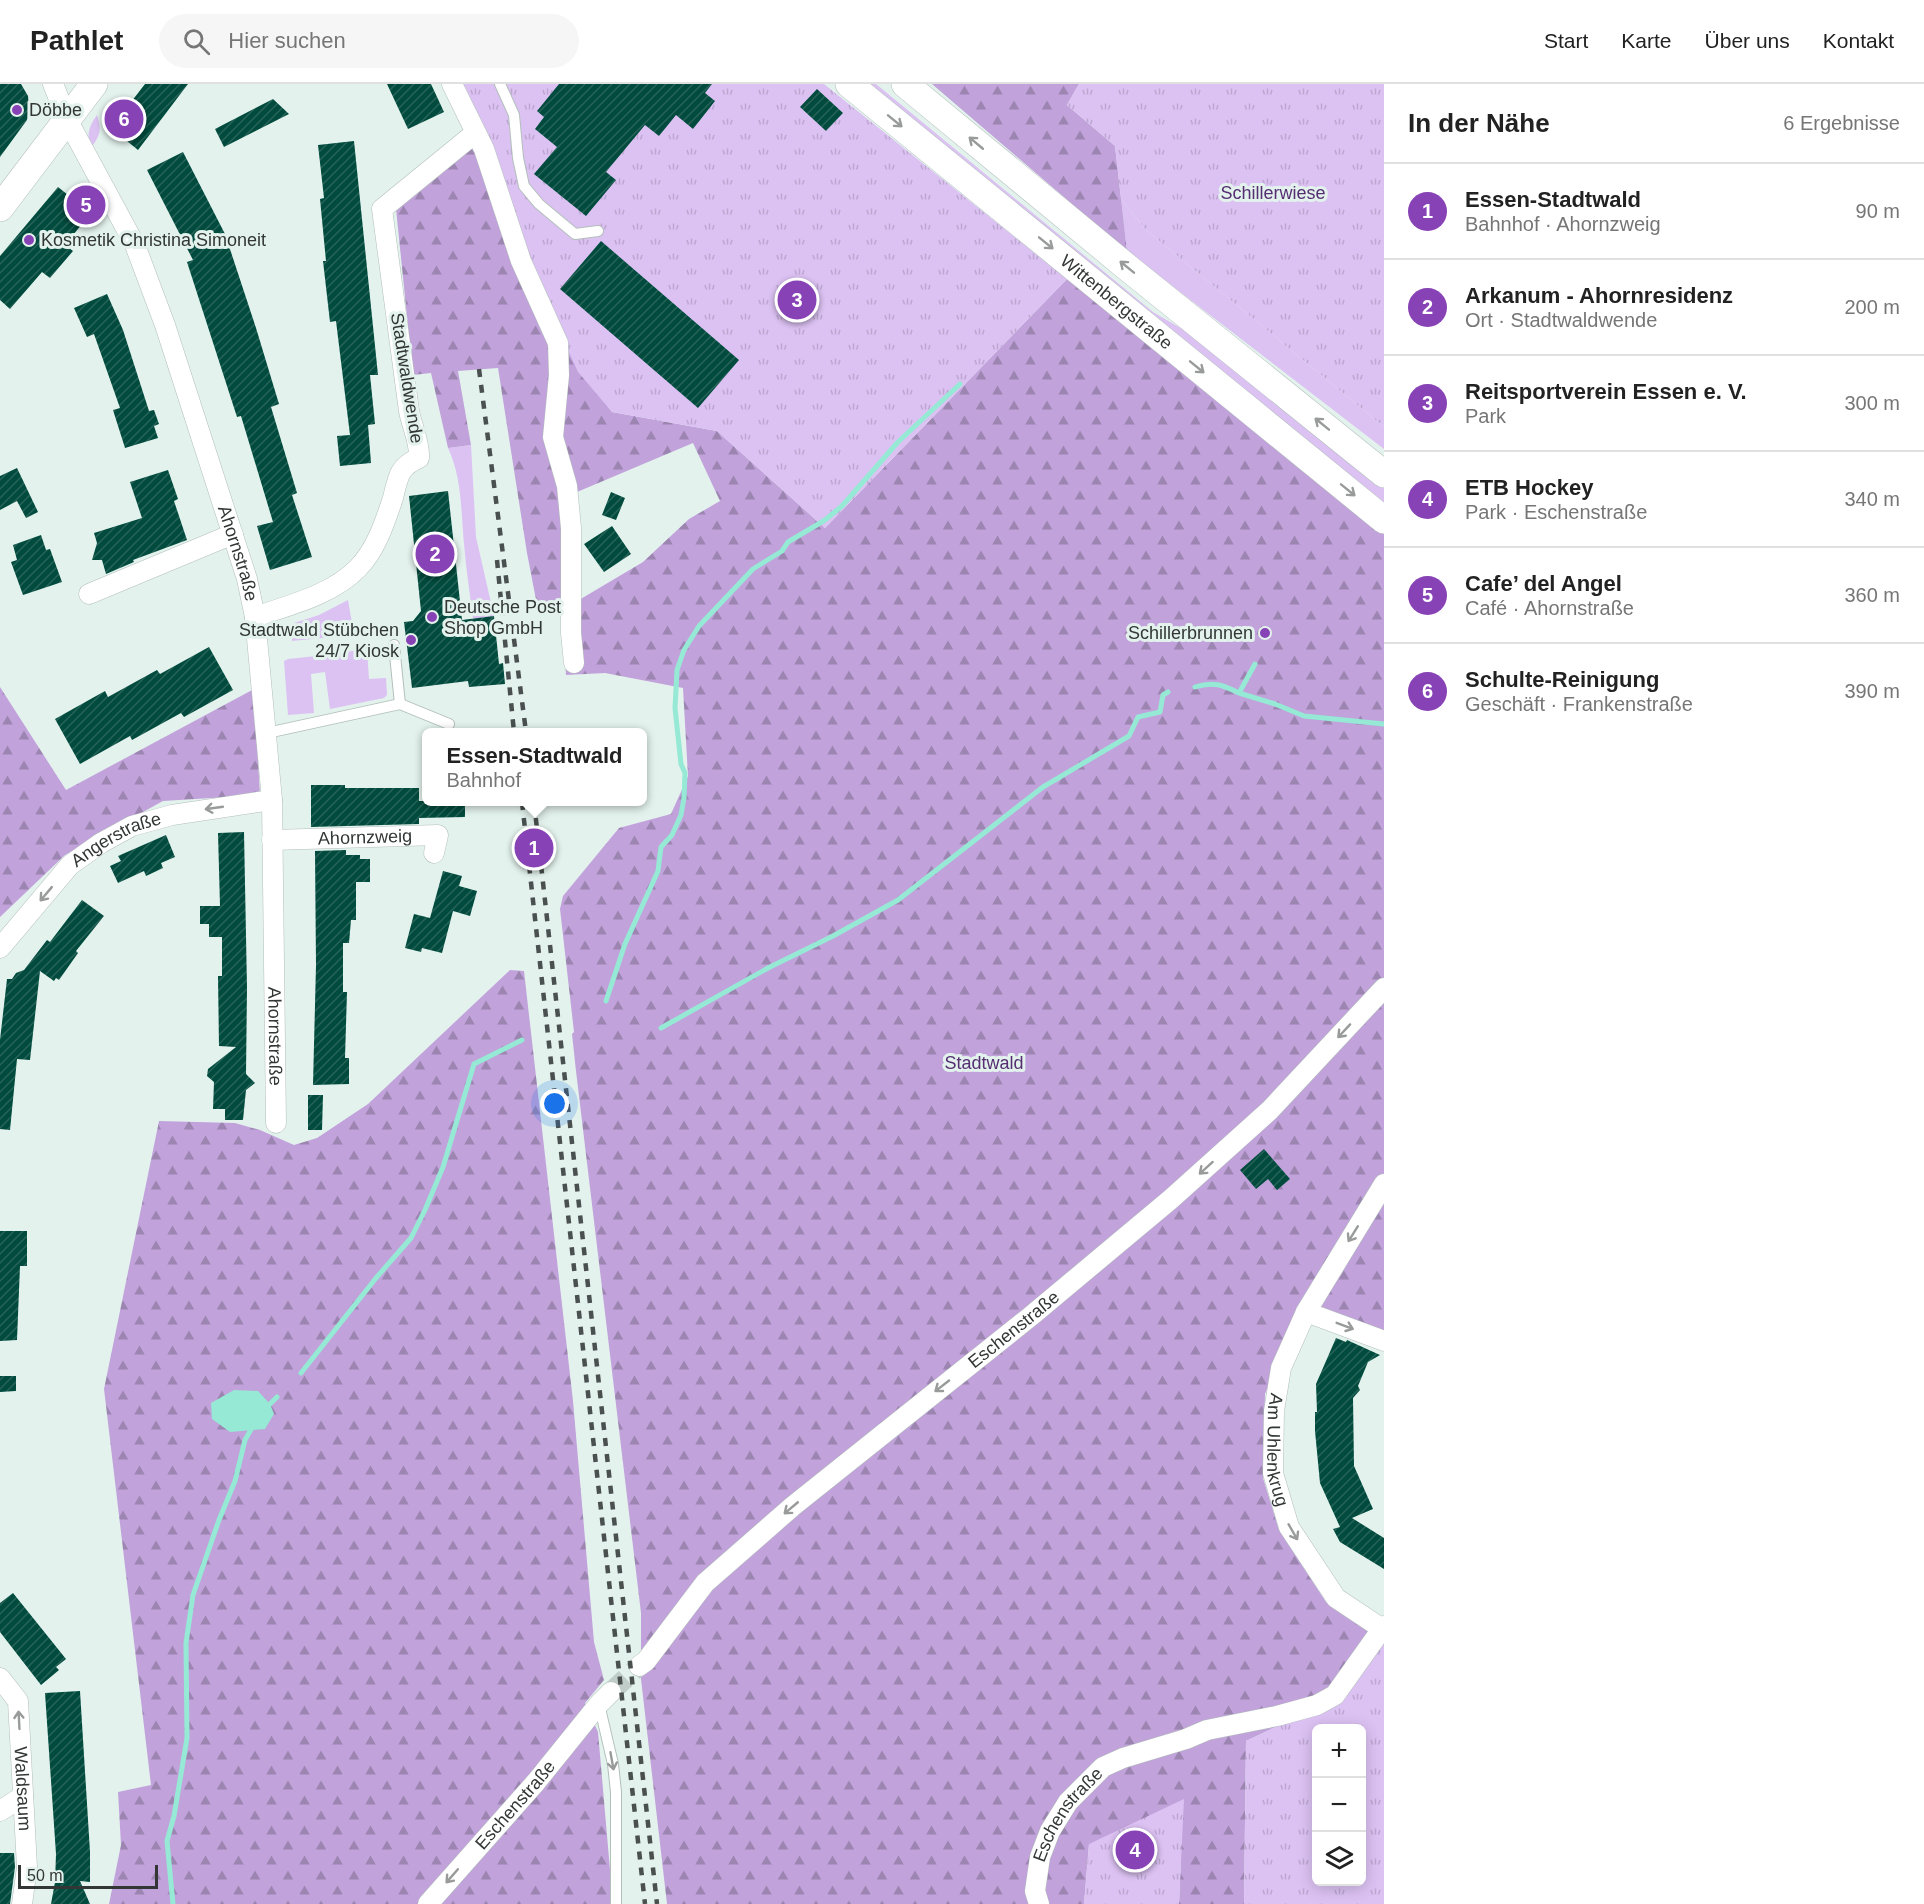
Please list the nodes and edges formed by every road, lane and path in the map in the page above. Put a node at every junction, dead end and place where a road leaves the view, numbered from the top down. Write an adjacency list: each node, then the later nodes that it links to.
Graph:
1 (53, 84): 7 (street, Ahornstraße)
2 (94, 84): 7 (main road)
3 (452, 84): 8 (street)
4 (500, 84): 10 (lane)
5 (849, 84): 12 (main road, Wittenbergstraße, one-way to 12)
6 (905, 84): 11 (main road, Wittenbergstraße, one-way to 6)
7 (68, 121): 9 (main road); 13 (street, Ahornstraße)
8 (474, 134): 15 (street, Stadtwaldwende); 17 (street)
9 (0, 208)
10 (598, 231)
11 (1384, 474)
12 (1384, 520)
13 (233, 534): 14 (street); 15 (street, Ahornstraße)
14 (89, 594)
15 (255, 617): 20 (street, Ahornstraße)
16 (394, 645): 18 (lane)
17 (574, 663)
18 (400, 704): 19 (lane); 20 (lane)
19 (449, 724)
20 (267, 733): 21 (street, Ahornstraße)
21 (272, 800): 22 (street, Ahornstraße); 24 (street, Angerstraße, one-way to 24)
22 (272, 840): 23 (street, Ahornzweig); 26 (street, Ahornstraße)
23 (434, 853)
24 (0, 948)
25 (1384, 988): 31 (street, Eschenstraße, one-way to 31)
26 (276, 1123)
27 (1384, 1184): 28 (street, Am Uhlenkrug, one-way to 28)
28 (1306, 1312): 29 (street, one-way to 29); 30 (street, Am Uhlenkrug, one-way to 30)
29 (1384, 1341)
30 (1383, 1628): 39 (street, Eschenstraße)
31 (639, 1666)
32 (0, 1678): 34 (street, Waldsaum, one-way to 32)
33 (605, 1698): 37 (street, Eschenstraße, one-way to 37); 38 (lane, Eschenstraße, one-way to 38)
34 (23, 1796): 35 (street); 36 (street, Waldsaum)
35 (0, 1811)
36 (22, 1904)
37 (428, 1904)
38 (616, 1904)
39 (1039, 1904)

